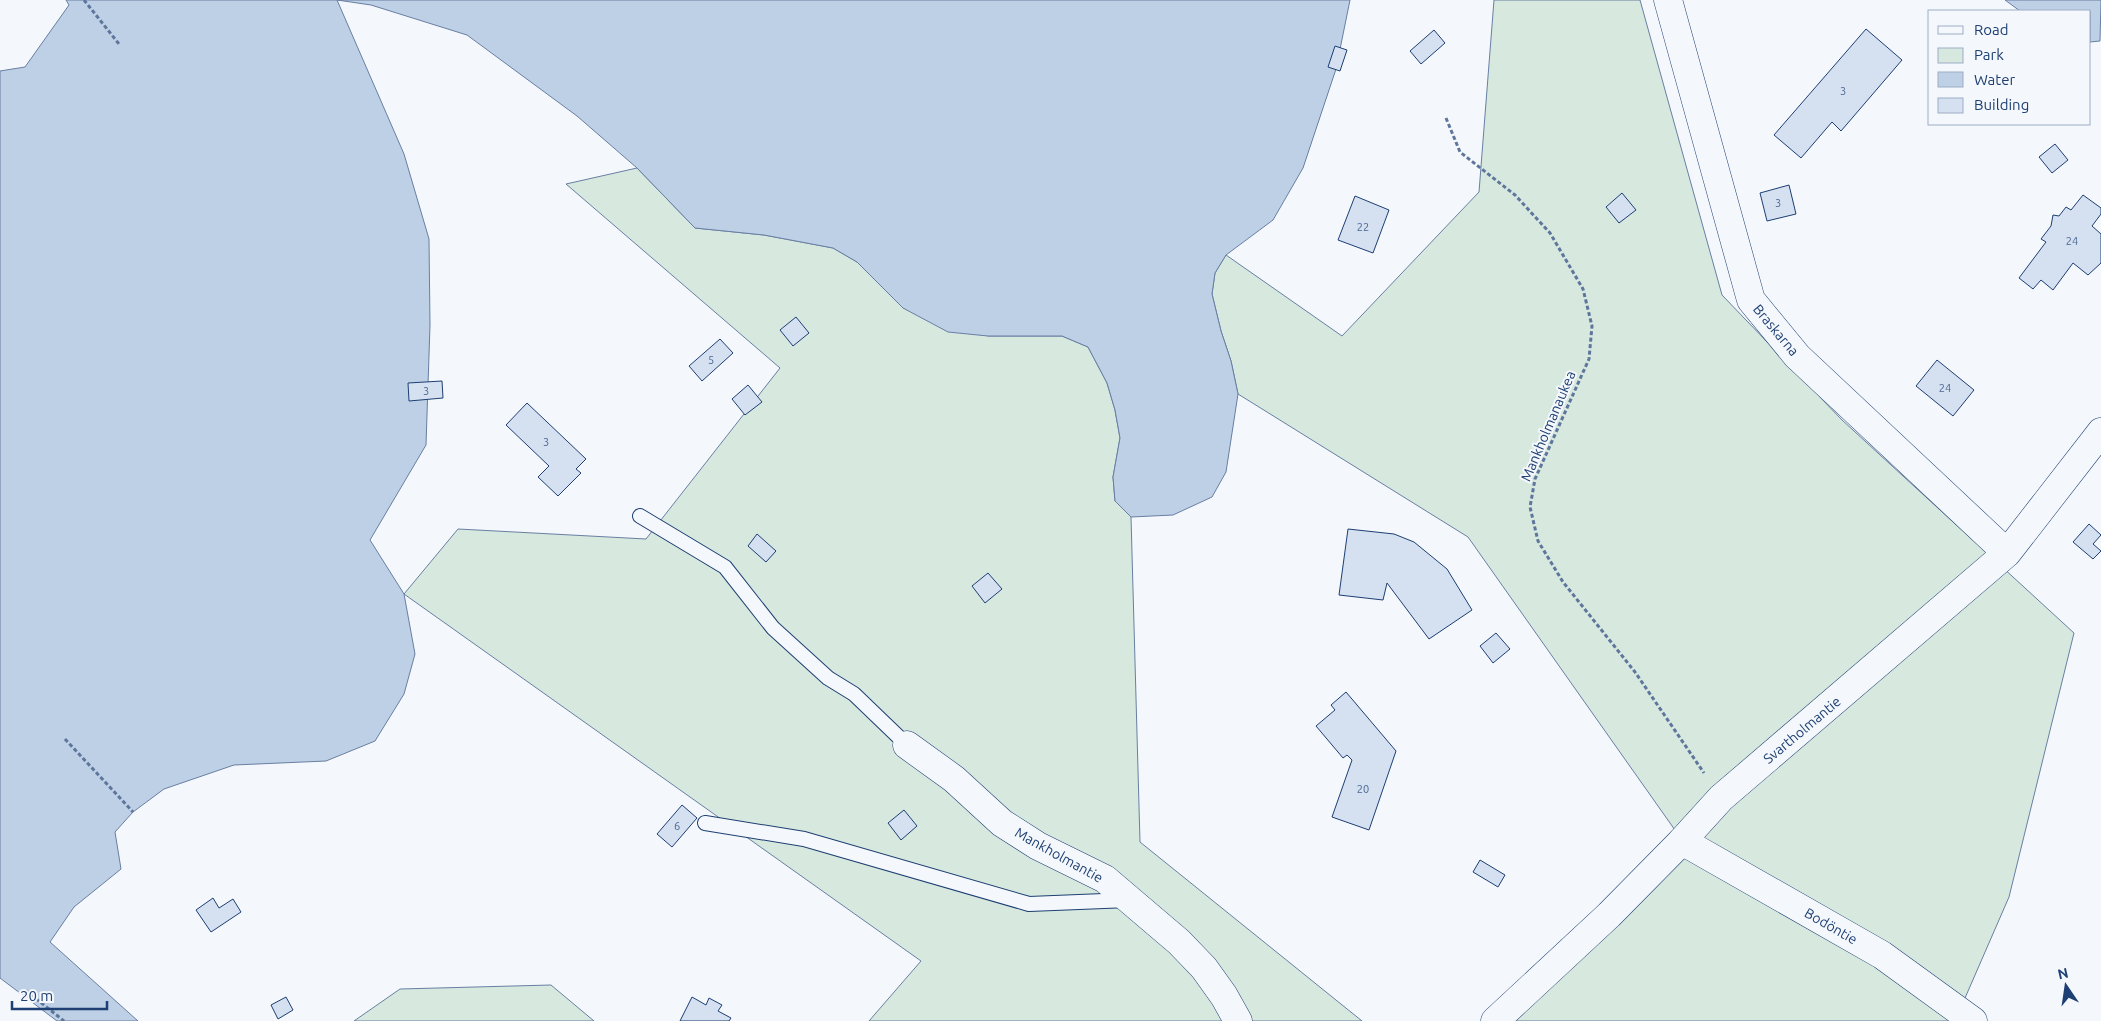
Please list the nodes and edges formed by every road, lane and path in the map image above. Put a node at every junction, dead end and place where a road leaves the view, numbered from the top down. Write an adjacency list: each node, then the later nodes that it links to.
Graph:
1 (84, 0): 3 (path)
2 (1668, 0): 7 (street, Braskarna)
3 (119, 44)
4 (1446, 118): 10 (path, Mankholmanaukea)
5 (2101, 432): 7 (street, Svartholmantie)
6 (640, 516): 9 (lane)
7 (2007, 553): 10 (street, Svartholmantie)
8 (64, 739): 11 (path)
9 (907, 745): 14 (street, Mankholmantie)
10 (1721, 798): 13 (street, Svartholmantie)
11 (133, 812)
12 (705, 823): 14 (lane)
13 (1682, 840): 18 (street, Svartholmantie); 19 (street, Bodöntie)
14 (1130, 900): 17 (street, Mankholmantie)
15 (21, 994): 16 (path)
16 (64, 1021)
17 (1238, 1021)
18 (1495, 1021)
19 (1973, 1021)

